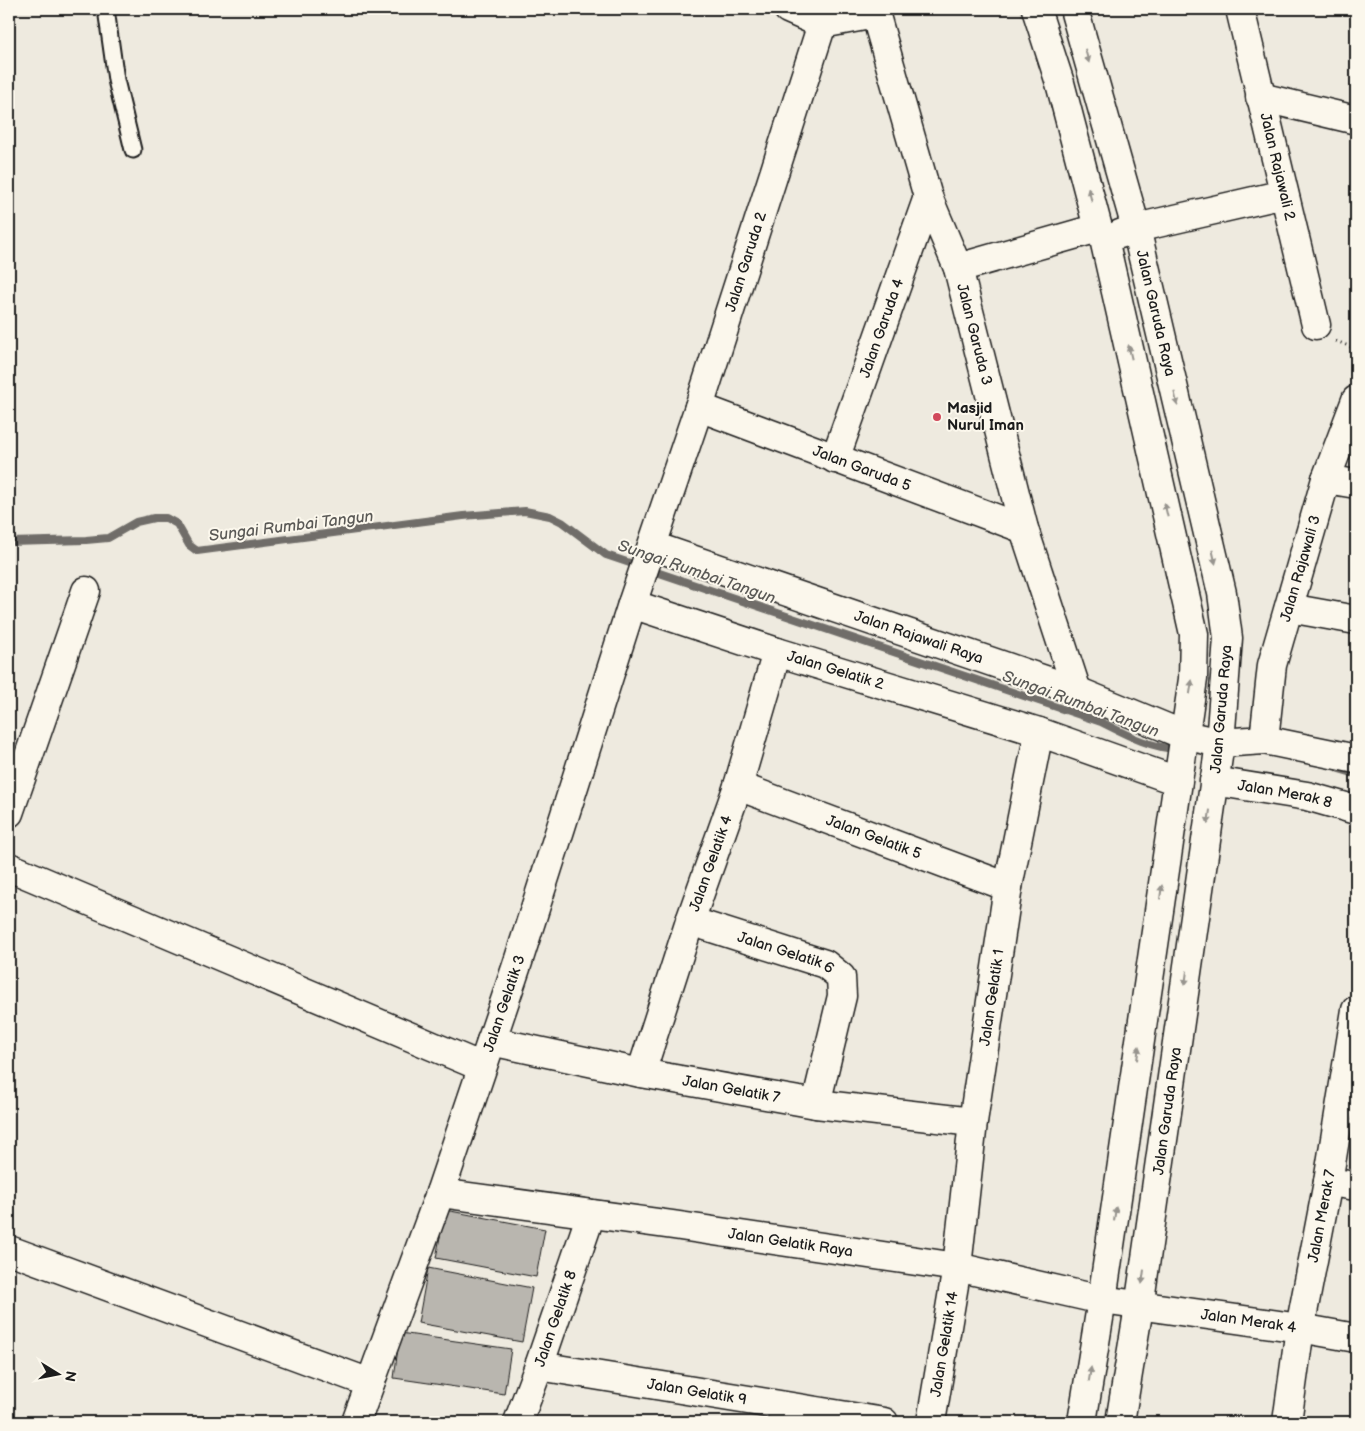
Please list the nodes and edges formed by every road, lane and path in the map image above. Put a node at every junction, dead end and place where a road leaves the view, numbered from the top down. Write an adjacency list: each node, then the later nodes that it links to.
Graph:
1 (106, 9): 10 (lane)
2 (788, 9): 7 (street)
3 (1036, 9): 14 (street, Jalan Garuda Raya, one-way to 3)
4 (1074, 9): 13 (street, Jalan Garuda Raya, one-way to 13)
5 (1240, 9): 8 (street, Jalan Rajawali 2)
6 (874, 11): 7 (street); 12 (street, Jalan Garuda 3)
7 (822, 24): 18 (street, Jalan Garuda 2)
8 (1260, 97): 9 (street); 11 (street, Jalan Rajawali 2)
9 (1356, 120)
10 (133, 150)
11 (1284, 194): 13 (street); 16 (street, Jalan Rajawali 2)
12 (928, 197): 15 (street, Jalan Garuda 3); 19 (street, Jalan Garuda 4)
13 (1136, 228): 14 (street); 34 (street, Jalan Garuda Raya, one-way to 34)
14 (1101, 233): 15 (street); 31 (street, Jalan Garuda Raya, one-way to 14)
15 (958, 268): 22 (street, Jalan Garuda 3)
16 (1316, 325)
17 (1356, 400): 20 (street, Jalan Rajawali 3)
18 (699, 407): 19 (street, Jalan Garuda 5); 23 (street, Jalan Garuda 2)
19 (836, 459): 22 (street, Jalan Garuda 5)
20 (1326, 479): 21 (street); 26 (street, Jalan Rajawali 3)
21 (1356, 484)
22 (1024, 528): 29 (street, Jalan Garuda 3)
23 (652, 549): 25 (street, Jalan Gelatik 3); 29 (street, Jalan Rajawali Raya)
24 (86, 591): 38 (street)
25 (636, 592): 28 (street, Jalan Gelatik 2); 43 (street, Jalan Gelatik 3)
26 (1289, 608): 27 (street); 32 (street, Jalan Rajawali 3)
27 (1356, 620)
28 (778, 652): 30 (street, Jalan Gelatik 2); 36 (street, Jalan Gelatik 4)
29 (1077, 691): 31 (street, Jalan Rajawali Raya)
30 (1039, 732): 35 (street, Jalan Gelatik 2); 40 (street, Jalan Gelatik 1)
31 (1184, 735): 34 (street, Jalan Rajawali Raya); 35 (street, Jalan Garuda Raya)
32 (1264, 740): 33 (street); 34 (street)
33 (1356, 759)
34 (1217, 764): 37 (street, Jalan Merak 8); 55 (street, Jalan Garuda Raya, one-way to 55)
35 (1178, 773): 54 (street, one-way to 35)
36 (738, 786): 40 (street, Jalan Gelatik 5); 41 (street, Jalan Gelatik 4)
37 (1356, 810)
38 (9, 813)
39 (9, 867): 44 (street)
40 (1008, 887): 47 (street, Jalan Gelatik 1)
41 (690, 921): 45 (street, Jalan Gelatik 4); 46 (street, Jalan Gelatik 6)
42 (1356, 1010): 48 (street, Jalan Merak 7)
43 (491, 1041): 44 (street, Jalan Gelatik 3); 45 (street, Jalan Gelatik 7)
44 (482, 1067): 50 (street, Jalan Gelatik 3)
45 (641, 1073): 46 (street, Jalan Gelatik 7)
46 (816, 1104): 47 (street, Jalan Gelatik 7)
47 (973, 1122): 53 (street, Jalan Gelatik 1)
48 (1328, 1182): 49 (street); 56 (street, Jalan Merak 7)
49 (1356, 1186)
50 (440, 1193): 51 (street, Jalan Gelatik Raya); 59 (street, Jalan Gelatik 3)
51 (591, 1214): 53 (street, Jalan Gelatik Raya); 58 (street, Jalan Gelatik 8)
52 (9, 1250): 59 (street)
53 (957, 1267): 54 (street, Jalan Gelatik Raya); 63 (street, Jalan Gelatik 14)
54 (1102, 1300): 55 (street, Jalan Gelatik Raya); 64 (street, one-way to 54)
55 (1139, 1307): 56 (street, Jalan Merak 4); 65 (street, Jalan Garuda Raya)
56 (1300, 1328): 57 (street, Jalan Merak 4); 66 (street, Jalan Merak 7)
57 (1356, 1338)
58 (539, 1366): 61 (street, Jalan Gelatik 8); 62 (street, Jalan Gelatik 9)
59 (370, 1384): 60 (street, Jalan Gelatik 3)
60 (356, 1422)
61 (518, 1422)
62 (884, 1422)
63 (931, 1422)
64 (1082, 1422)
65 (1120, 1422)
66 (1287, 1422)

